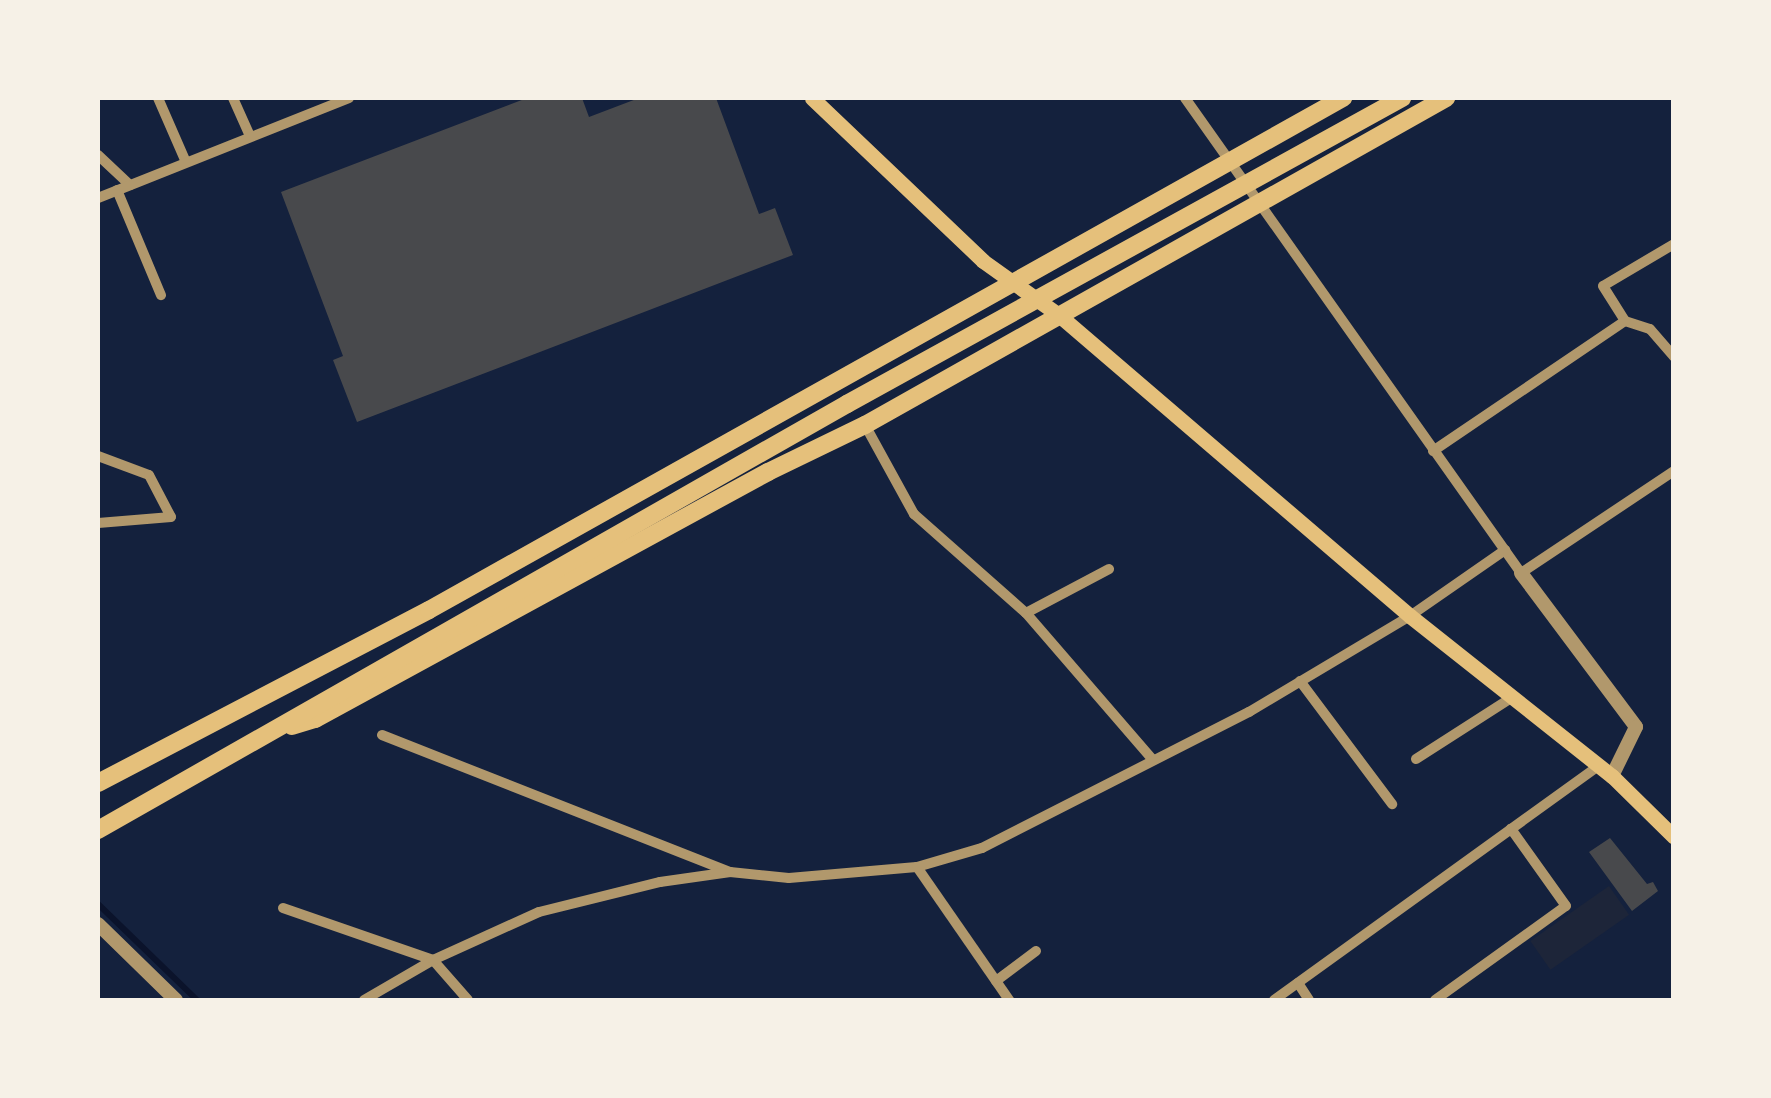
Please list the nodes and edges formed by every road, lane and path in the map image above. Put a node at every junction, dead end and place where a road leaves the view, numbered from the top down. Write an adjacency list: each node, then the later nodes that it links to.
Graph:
1 (158, 98): 11 (street)
2 (233, 98): 9 (street)
3 (349, 98): 9 (street)
4 (812, 98): 18 (main road)
5 (1185, 98): 15 (street)
6 (1343, 98): 38 (highway)
7 (1402, 98): 34 (highway)
8 (1446, 98): 15 (highway)
9 (250, 136): 11 (street)
10 (98, 156): 12 (street)
11 (186, 162): 12 (street)
12 (130, 185): 13 (street)
13 (117, 190): 14 (street); 17 (street)
14 (98, 198)
15 (1258, 201): 18 (highway); 22 (street)
16 (1674, 244): 19 (street)
17 (160, 296)
18 (1060, 316): 21 (highway); 30 (main road)
19 (1625, 322): 20 (street); 22 (street)
20 (1674, 358)
21 (865, 425): 29 (street); 34 (highway)
22 (1433, 451): 26 (street)
23 (98, 456): 25 (street)
24 (1674, 470): 28 (street)
25 (98, 522)
26 (1505, 550): 28 (street); 30 (street)
27 (1108, 569): 29 (street)
28 (1522, 573): 37 (street)
29 (1026, 612): 36 (street)
30 (1410, 616): 31 (street); 32 (main road)
31 (1300, 681): 36 (street); 39 (street)
32 (1511, 698): 35 (street); 37 (main road)
33 (382, 734): 44 (street)
34 (254, 738): 41 (highway)
35 (1416, 759)
36 (1153, 760): 43 (street)
37 (1604, 772): 40 (street); 42 (main road)
38 (98, 782)
39 (1392, 804)
40 (1511, 829): 50 (street); 57 (street)
41 (98, 830)
42 (1674, 837)
43 (917, 867): 44 (street); 49 (street)
44 (730, 872): 48 (street)
45 (283, 908): 48 (street)
46 (98, 924): 51 (street)
47 (1036, 952): 49 (street)
48 (433, 960): 52 (street); 53 (street)
49 (996, 981): 54 (street)
50 (1298, 983): 55 (street); 56 (street)
51 (176, 1000)
52 (364, 1000)
53 (468, 1000)
54 (1009, 1000)
55 (1274, 1000)
56 (1310, 1000)
57 (1435, 1000)

